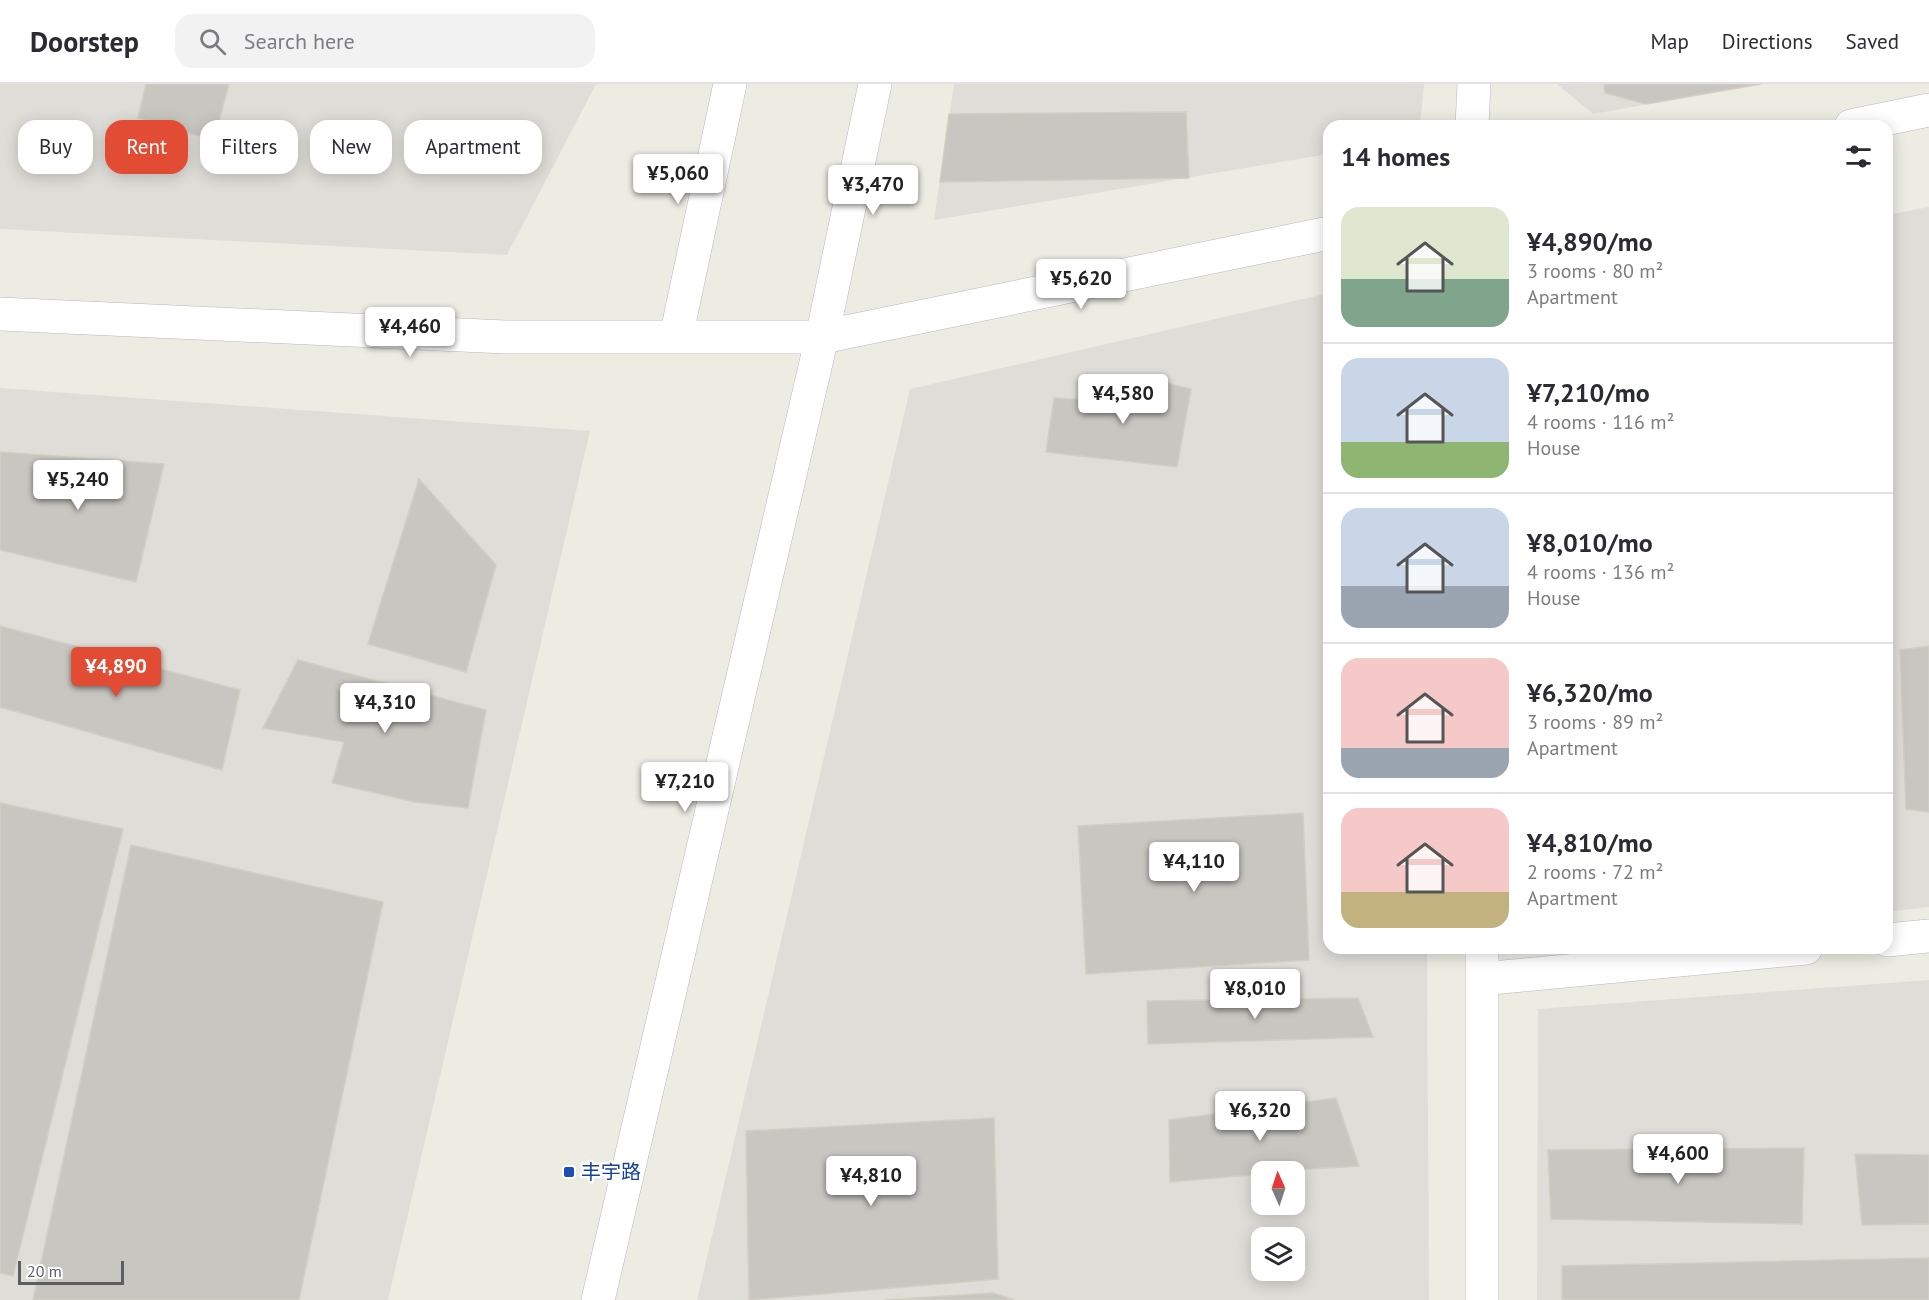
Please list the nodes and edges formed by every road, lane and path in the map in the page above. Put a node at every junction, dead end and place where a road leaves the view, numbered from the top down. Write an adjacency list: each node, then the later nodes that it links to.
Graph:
1 (730, 84): 9 (street)
2 (874, 84): 10 (street)
3 (1474, 84): 5 (street)
4 (1929, 110): 6 (street)
5 (1472, 120)
6 (1880, 120)
7 (1323, 234): 10 (street)
8 (0, 314): 9 (street)
9 (676, 337): 10 (street)
10 (822, 337): 15 (street)
11 (1929, 936): 12 (street)
12 (1893, 939)
13 (1684, 954): 14 (street)
14 (1482, 964): 16 (street)
15 (598, 1300)
16 (1482, 1300)

